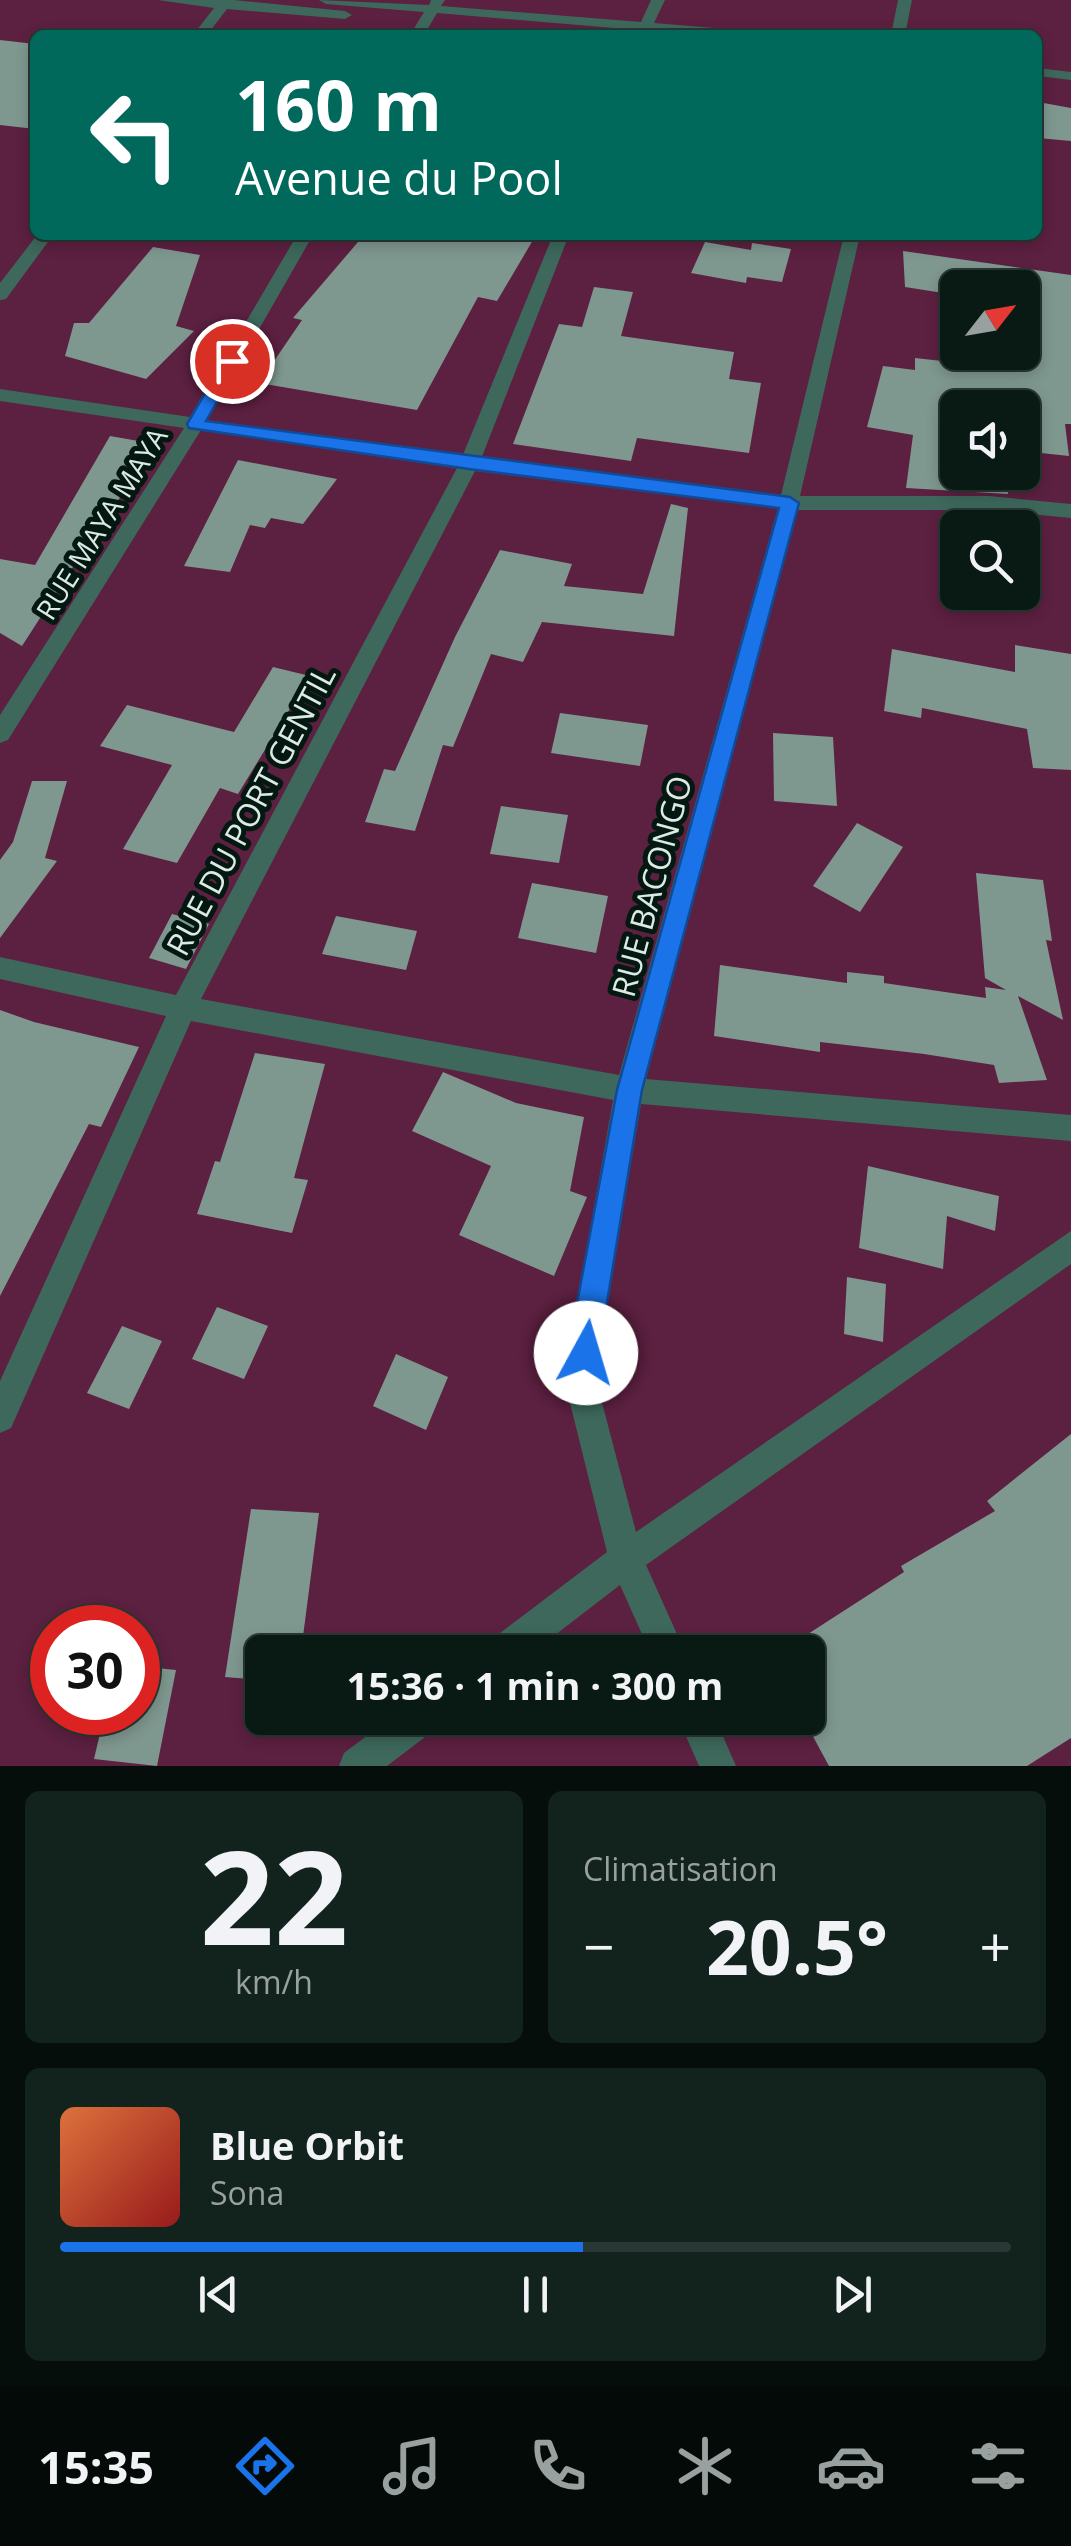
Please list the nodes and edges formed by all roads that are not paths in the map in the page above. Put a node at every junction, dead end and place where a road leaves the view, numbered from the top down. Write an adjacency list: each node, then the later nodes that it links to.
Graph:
1 (165, 0): 5 (street)
2 (326, 0): 6 (street)
3 (658, 0): 10 (street)
4 (905, 0): 11 (street)
5 (226, 3): 6 (street); 7 (street)
6 (428, 16): 8 (street); 9 (street)
7 (204, 30)
8 (547, 30)
9 (629, 30)
10 (643, 30)
11 (899, 30)
12 (1042, 60): 13 (street)
13 (1071, 63)
14 (1042, 72): 15 (street)
15 (1071, 76)
16 (41, 240): 20 (street)
17 (302, 240): 22 (street, RUE MAYA MAYA)
18 (559, 240): 23 (street, RUE DU PORT GENTIL)
19 (851, 240): 24 (street, RUE BACONGO)
20 (0, 295)
21 (0, 395): 22 (street)
22 (195, 424): 23 (street); 26 (street, RUE MAYA MAYA)
23 (469, 464): 24 (street); 28 (street, RUE DU PORT GENTIL)
24 (790, 503): 25 (street); 29 (street, RUE BACONGO)
25 (1071, 510)
26 (0, 734)
27 (0, 968): 28 (street)
28 (183, 1008): 29 (street); 32 (street, RUE DU PORT GENTIL)
29 (629, 1090): 30 (street); 33 (street, RUE BACONGO)
30 (1071, 1128)
31 (1071, 1246): 33 (street)
32 (0, 1417)
33 (626, 1559): 34 (street); 35 (street, RUE BACONGO)
34 (527, 1635)
35 (660, 1635)
36 (398, 1735): 38 (street)
37 (704, 1735): 39 (street)
38 (357, 1766)
39 (718, 1766)

